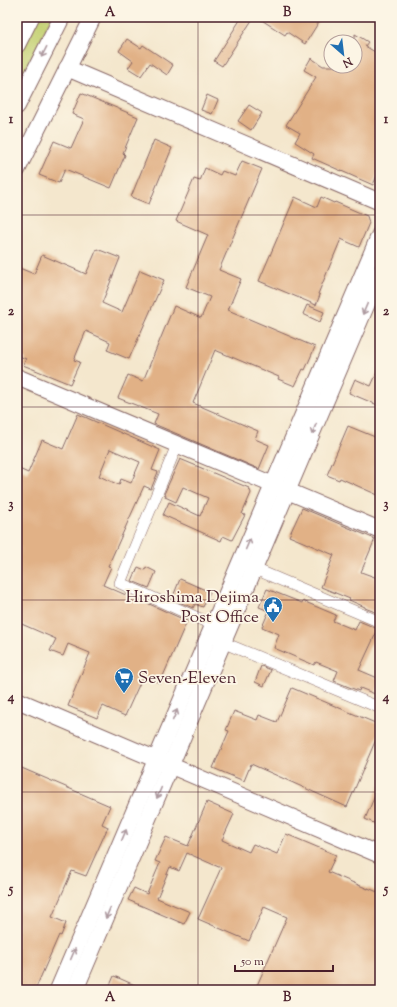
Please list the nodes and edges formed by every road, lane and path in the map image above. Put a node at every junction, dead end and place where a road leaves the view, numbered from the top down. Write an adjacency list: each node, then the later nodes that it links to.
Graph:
1 (31, 17): 4 (street)
2 (62, 17): 6 (street, one-way to 6)
3 (93, 17): 5 (street)
4 (17, 45)
5 (67, 68): 7 (street); 8 (street)
6 (17, 106)
7 (17, 170)
8 (380, 202)
9 (380, 234): 13 (street)
10 (380, 273): 13 (street, one-way to 13)
11 (17, 377): 12 (street)
12 (177, 445): 13 (street); 17 (street)
13 (280, 488): 14 (street); 15 (street)
14 (380, 530)
15 (247, 565): 16 (street); 17 (street)
16 (380, 622)
17 (218, 634): 19 (street); 20 (street)
18 (17, 700): 20 (street)
19 (380, 703)
20 (164, 762): 21 (street); 22 (street, one-way to 20); 23 (street, one-way to 23)
21 (380, 855)
22 (58, 990)
23 (75, 990)

